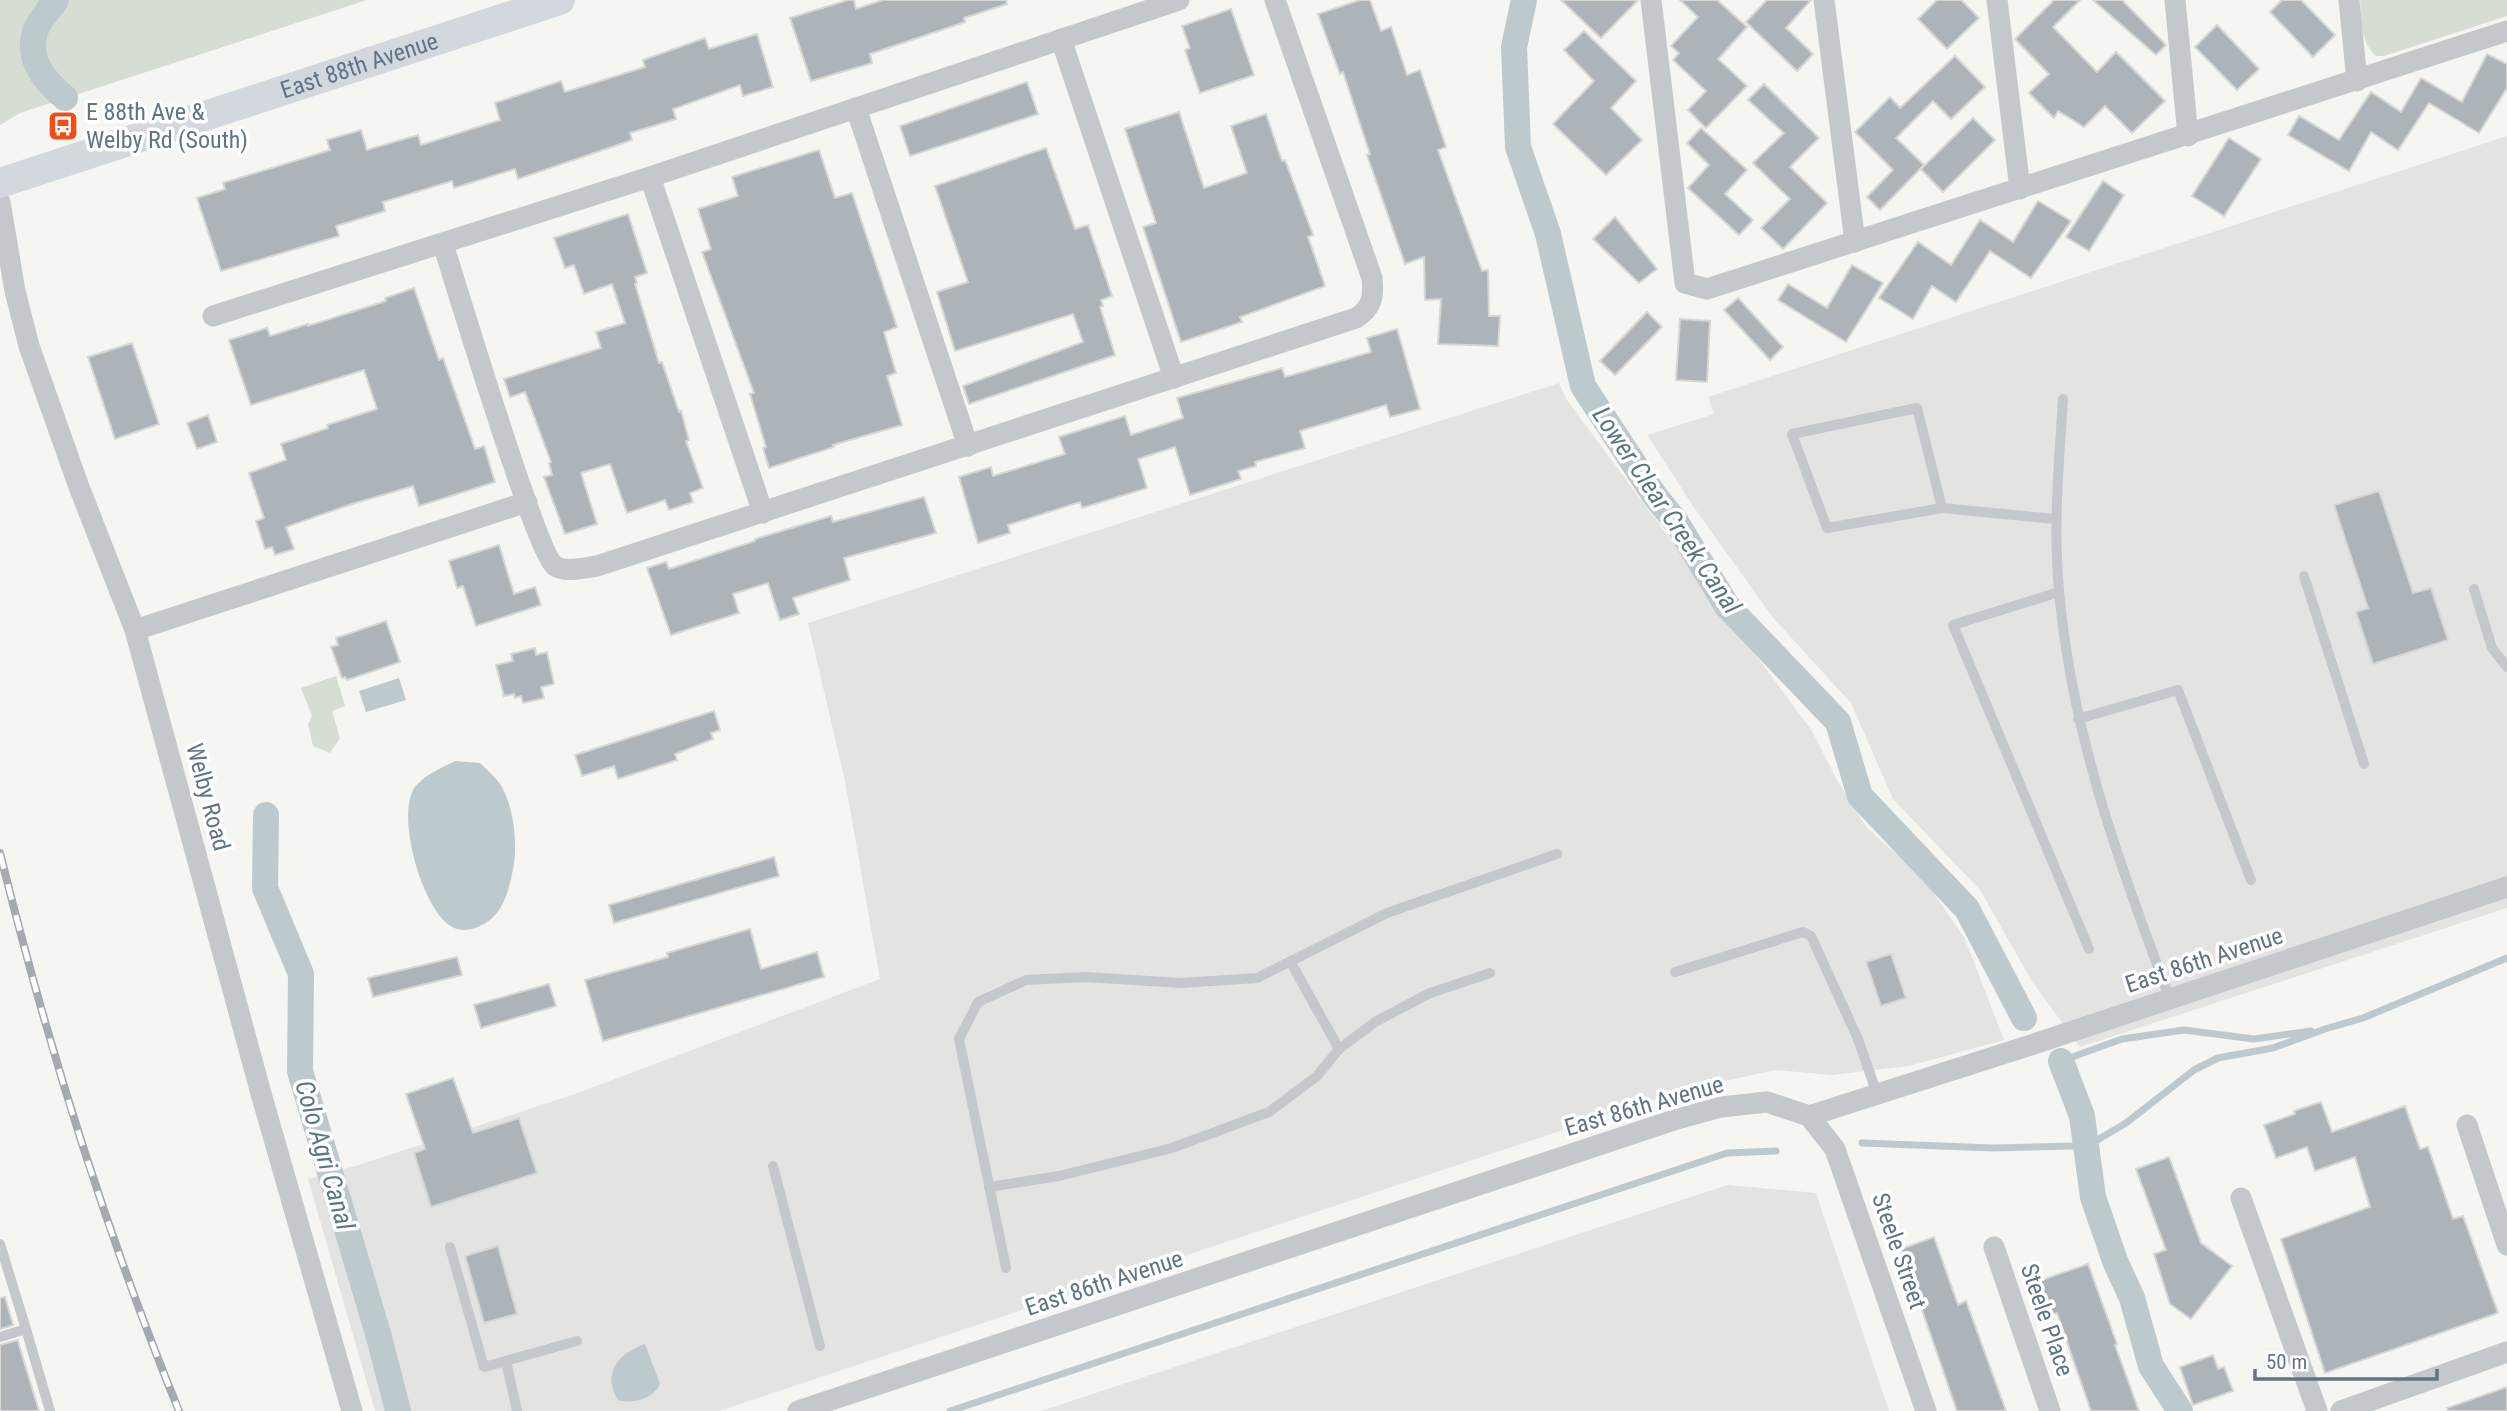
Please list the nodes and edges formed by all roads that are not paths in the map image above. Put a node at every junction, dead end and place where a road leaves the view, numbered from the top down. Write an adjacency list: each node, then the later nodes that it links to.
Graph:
1 (561, 0): 15 (main road, East 88th Avenue)
2 (1179, 0): 10 (street)
3 (1275, 0): 21 (street)
4 (1651, 0): 18 (street)
5 (1824, 0): 18 (street)
6 (1997, 0): 16 (street)
7 (2175, 0): 13 (street)
8 (2348, 0): 11 (street)
9 (2507, 31): 11 (street)
10 (1061, 39): 12 (street); 21 (street)
11 (2357, 81): 13 (street)
12 (856, 108): 14 (street); 23 (street)
13 (2188, 136): 16 (street)
14 (650, 177): 19 (street); 26 (street)
15 (0, 183)
16 (2020, 189): 18 (street)
17 (0, 202): 31 (street, Welby Road)
18 (1855, 242)
19 (443, 244): 20 (street); 24 (street)
20 (213, 316)
21 (1174, 378): 23 (street)
22 (2063, 399): 27 (lane)
23 (968, 446): 26 (street)
24 (527, 502): 26 (street); 31 (street)
25 (1942, 508): 25 (lane); 27 (lane)
26 (763, 513)
27 (2055, 519): 30 (lane)
28 (2304, 576): 34 (lane)
29 (2474, 589): 32 (lane)
30 (2059, 592): 33 (lane); 38 (lane)
31 (135, 630): 62 (street, Welby Road)
32 (2507, 667)
33 (2078, 719): 36 (lane); 42 (lane)
34 (2364, 764)
35 (1557, 854): 39 (lane)
36 (2251, 880)
37 (2507, 887): 42 (street, East 86th Avenue)
38 (2089, 949)
39 (1290, 961): 43 (lane); 48 (lane)
40 (1675, 972): 44 (lane)
41 (1490, 973): 43 (lane)
42 (2170, 999): 44 (street, East 86th Avenue)
43 (1339, 1049): 48 (lane)
44 (1877, 1094): 45 (street, East 86th Avenue)
45 (1809, 1116): 64 (street, East 86th Avenue); 65 (street, Steele Street)
46 (2467, 1125): 51 (street)
47 (774, 1166): 58 (lane)
48 (989, 1187): 54 (lane)
49 (2241, 1198): 67 (street)
50 (0, 1244): 55 (lane)
51 (2507, 1245)
52 (450, 1247): 60 (lane)
53 (1994, 1247): 66 (street, Steele Place)
54 (1006, 1268)
55 (26, 1329): 56 (lane); 61 (lane)
56 (0, 1337)
57 (576, 1341): 60 (lane)
58 (820, 1346)
59 (2507, 1352): 68 (street)
60 (506, 1361): 63 (lane)
61 (50, 1411)
62 (352, 1411)
63 (517, 1411)
64 (798, 1411)
65 (1926, 1411)
66 (2050, 1411)
67 (2317, 1411)
68 (2342, 1411)

